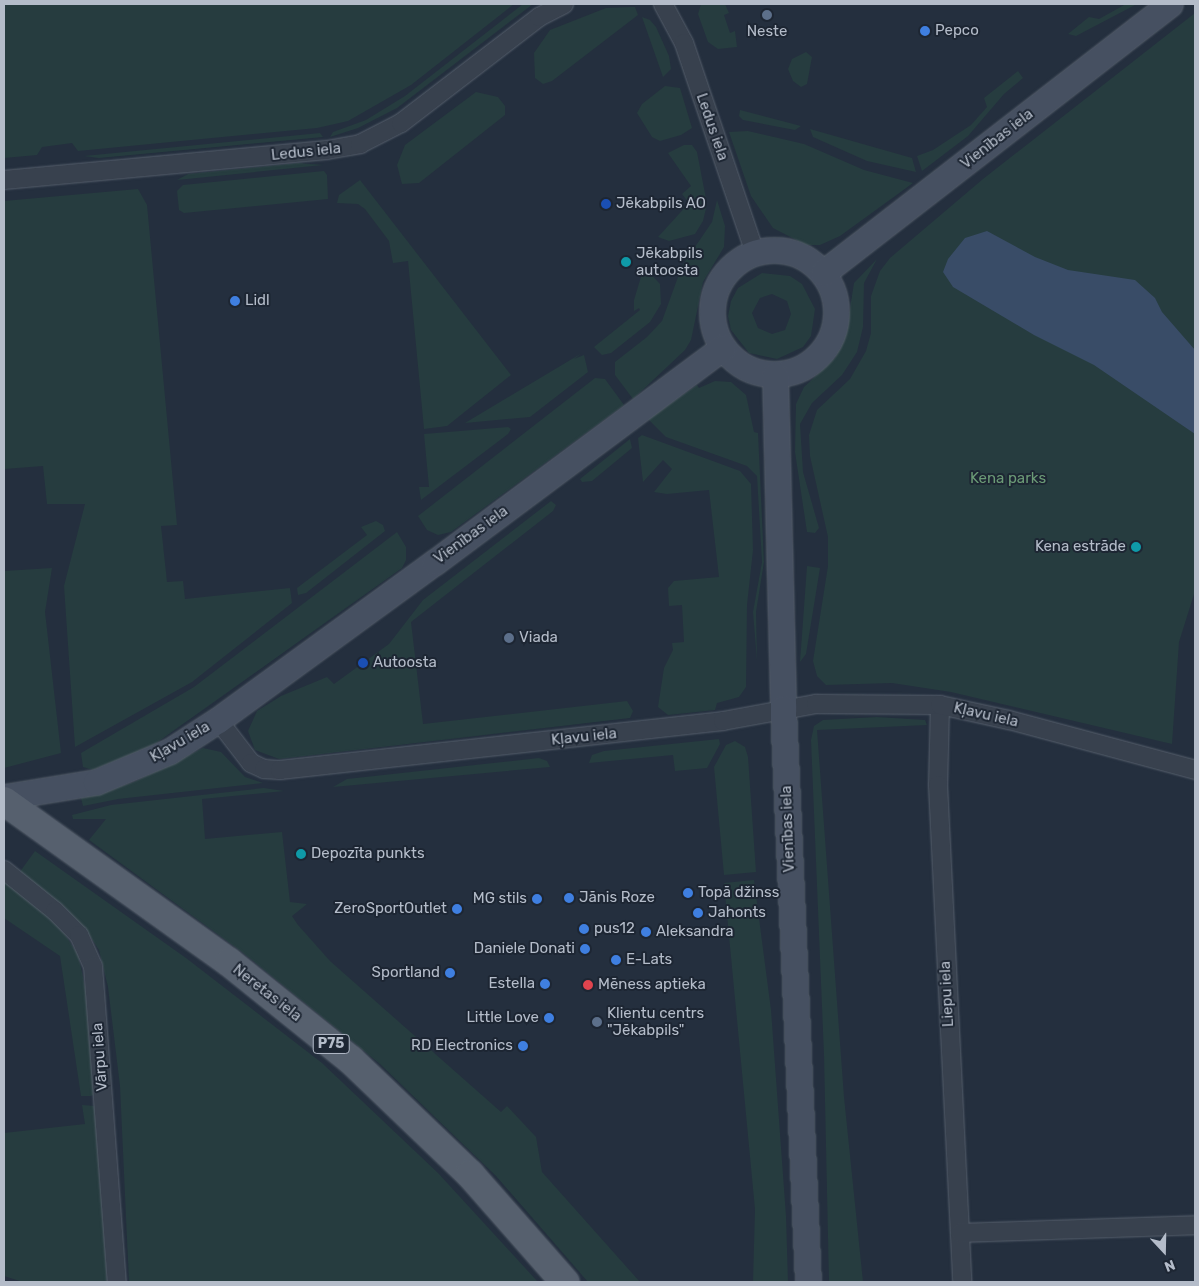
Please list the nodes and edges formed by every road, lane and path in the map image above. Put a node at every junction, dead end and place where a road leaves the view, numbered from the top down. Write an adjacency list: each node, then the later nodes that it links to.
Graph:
1 (564, 4): 4 (street, Ledus iela)
2 (663, 4): 5 (street, Ledus iela)
3 (1170, 4): 6 (main road, Vienības iela)
4 (4, 180)
5 (755, 253): 6 (main road); 7 (main road)
6 (823, 273): 8 (main road)
7 (722, 347): 8 (main road); 11 (main road, Vienības iela)
8 (775, 375): 10 (main road, Vienības iela)
9 (940, 705): 10 (street, Kļavu iela); 12 (street, Kļavu iela); 17 (street, Liepu iela)
10 (783, 708): 11 (street, Kļavu iela); 20 (main road, Vienības iela)
11 (218, 720): 13 (main road, Kļavu iela)
12 (1195, 770)
13 (4, 797)
14 (4, 801): 19 (main road, Neretas iela / P75)
15 (4, 870): 18 (street, Vārpu iela)
16 (1195, 1225): 17 (street)
17 (960, 1233): 21 (street, Liepu iela)
18 (117, 1282)
19 (565, 1282)
20 (808, 1282)
21 (962, 1282)

